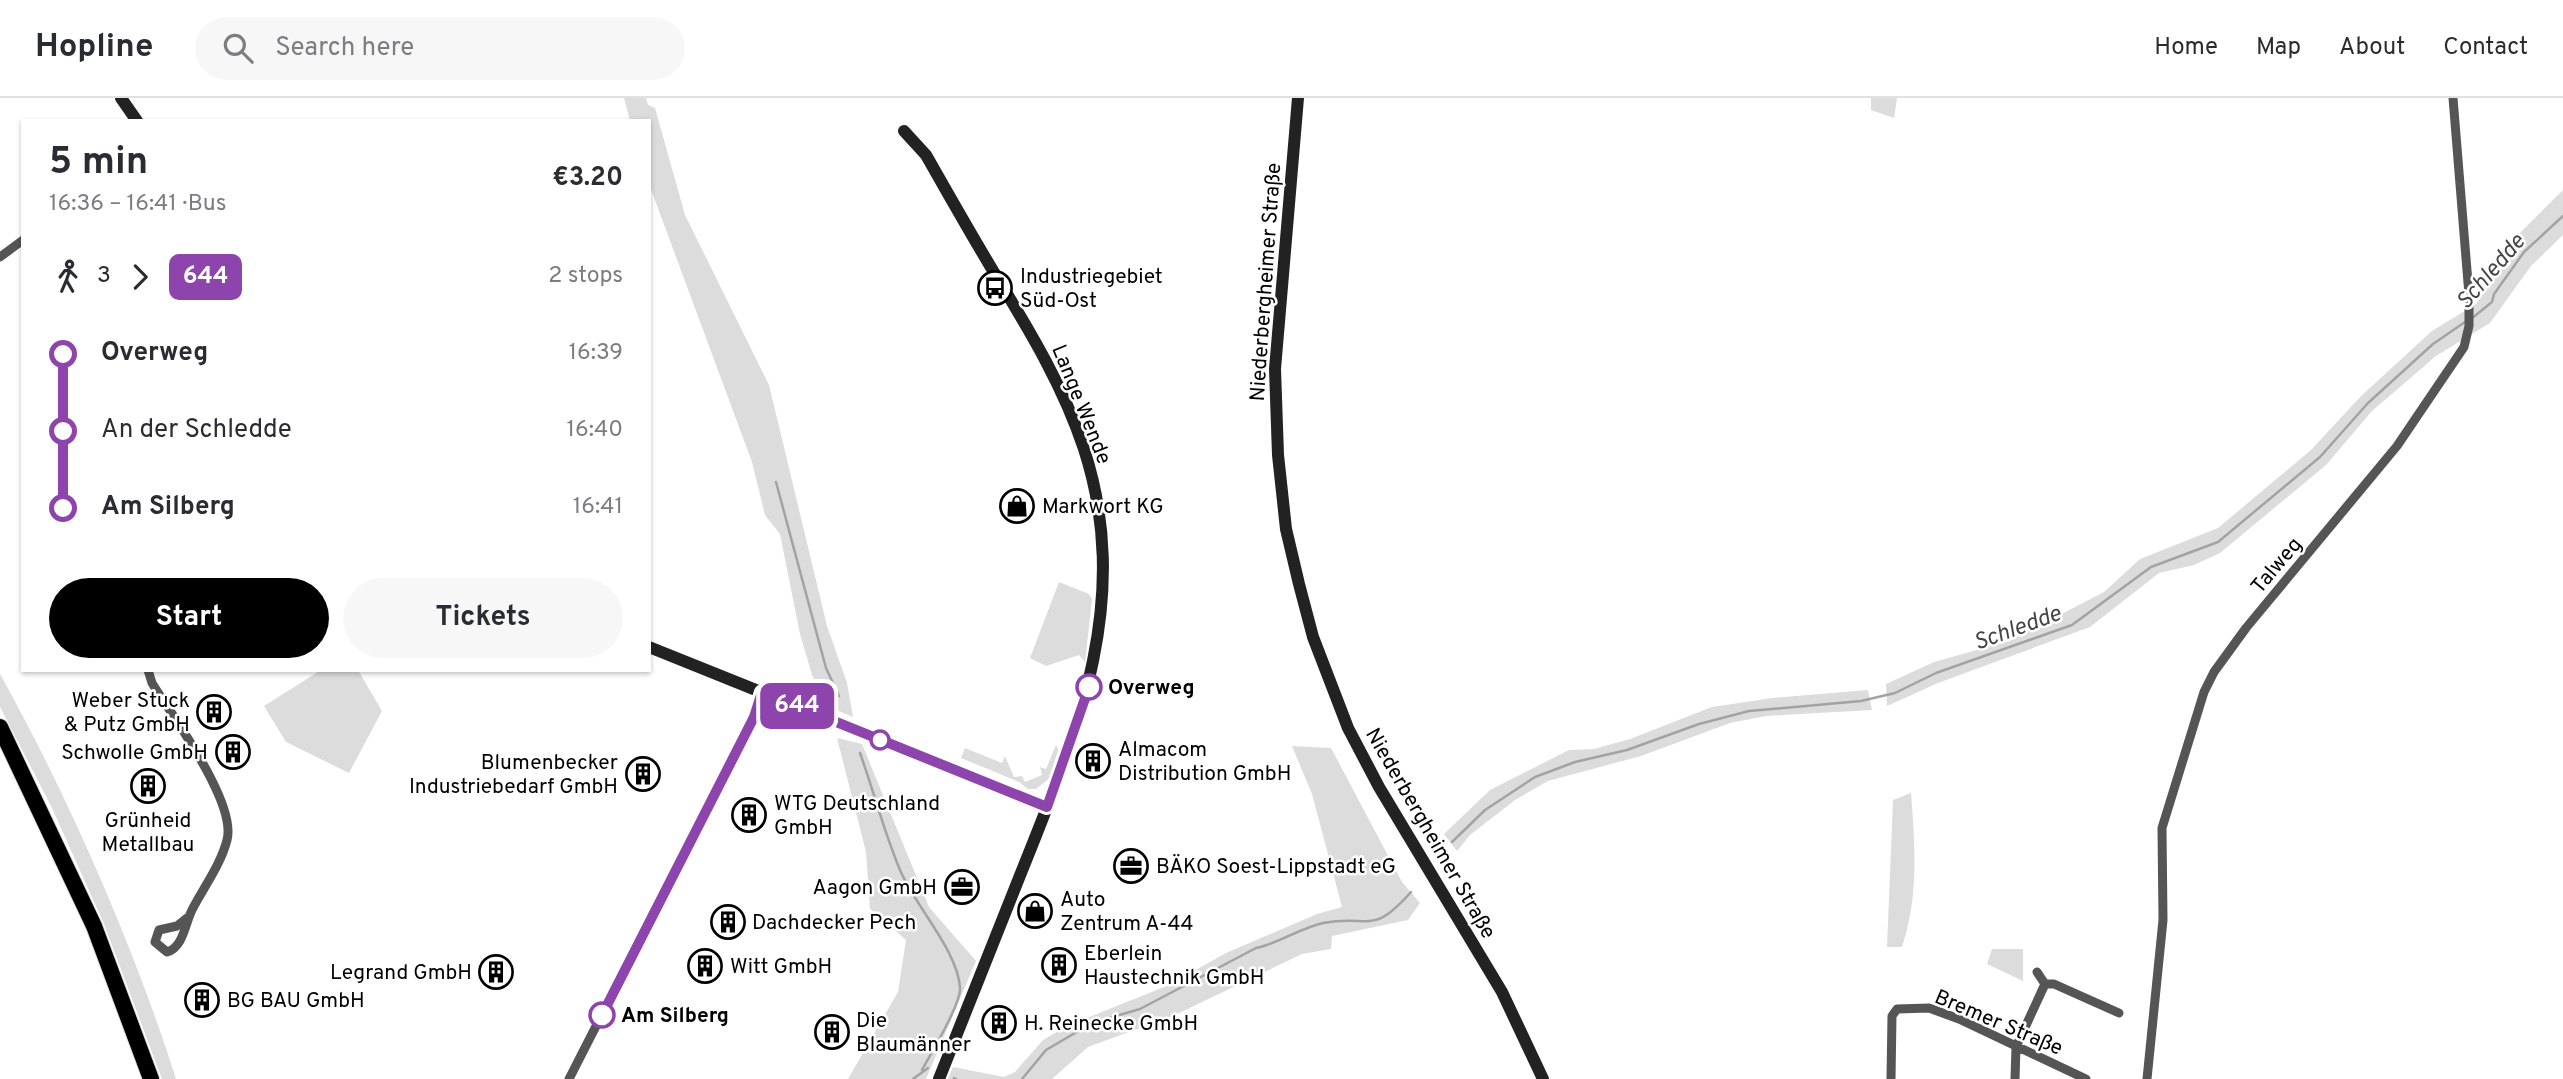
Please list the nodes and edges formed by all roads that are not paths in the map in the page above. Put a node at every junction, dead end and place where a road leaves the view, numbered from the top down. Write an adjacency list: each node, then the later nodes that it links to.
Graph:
1 (121, 98): 4 (street)
2 (1298, 98): 22 (street, Niederbergheimer Straße)
3 (2452, 98): 26 (street, Talweg)
4 (136, 119)
5 (904, 131): 12 (street, Lange Wende)
6 (21, 241): 7 (street)
7 (0, 257)
8 (651, 648): 10 (street)
9 (149, 672): 13 (street)
10 (762, 692): 12 (street); 20 (street)
11 (0, 727): 19 (highway)
12 (1047, 807): 21 (street, Lange Wende)
13 (187, 918)
14 (2037, 972): 15 (street)
15 (2045, 984): 16 (street); 17 (street)
16 (2119, 1013)
17 (2016, 1047): 18 (street, Bremer Straße); 23 (street, Bremer Straße); 24 (street)
18 (2075, 1077): 25 (street, Bremer Straße)
19 (151, 1079)
20 (569, 1079)
21 (939, 1079)
22 (1543, 1079)
23 (1891, 1079)
24 (2015, 1079)
25 (2086, 1079)
26 (2147, 1079)

